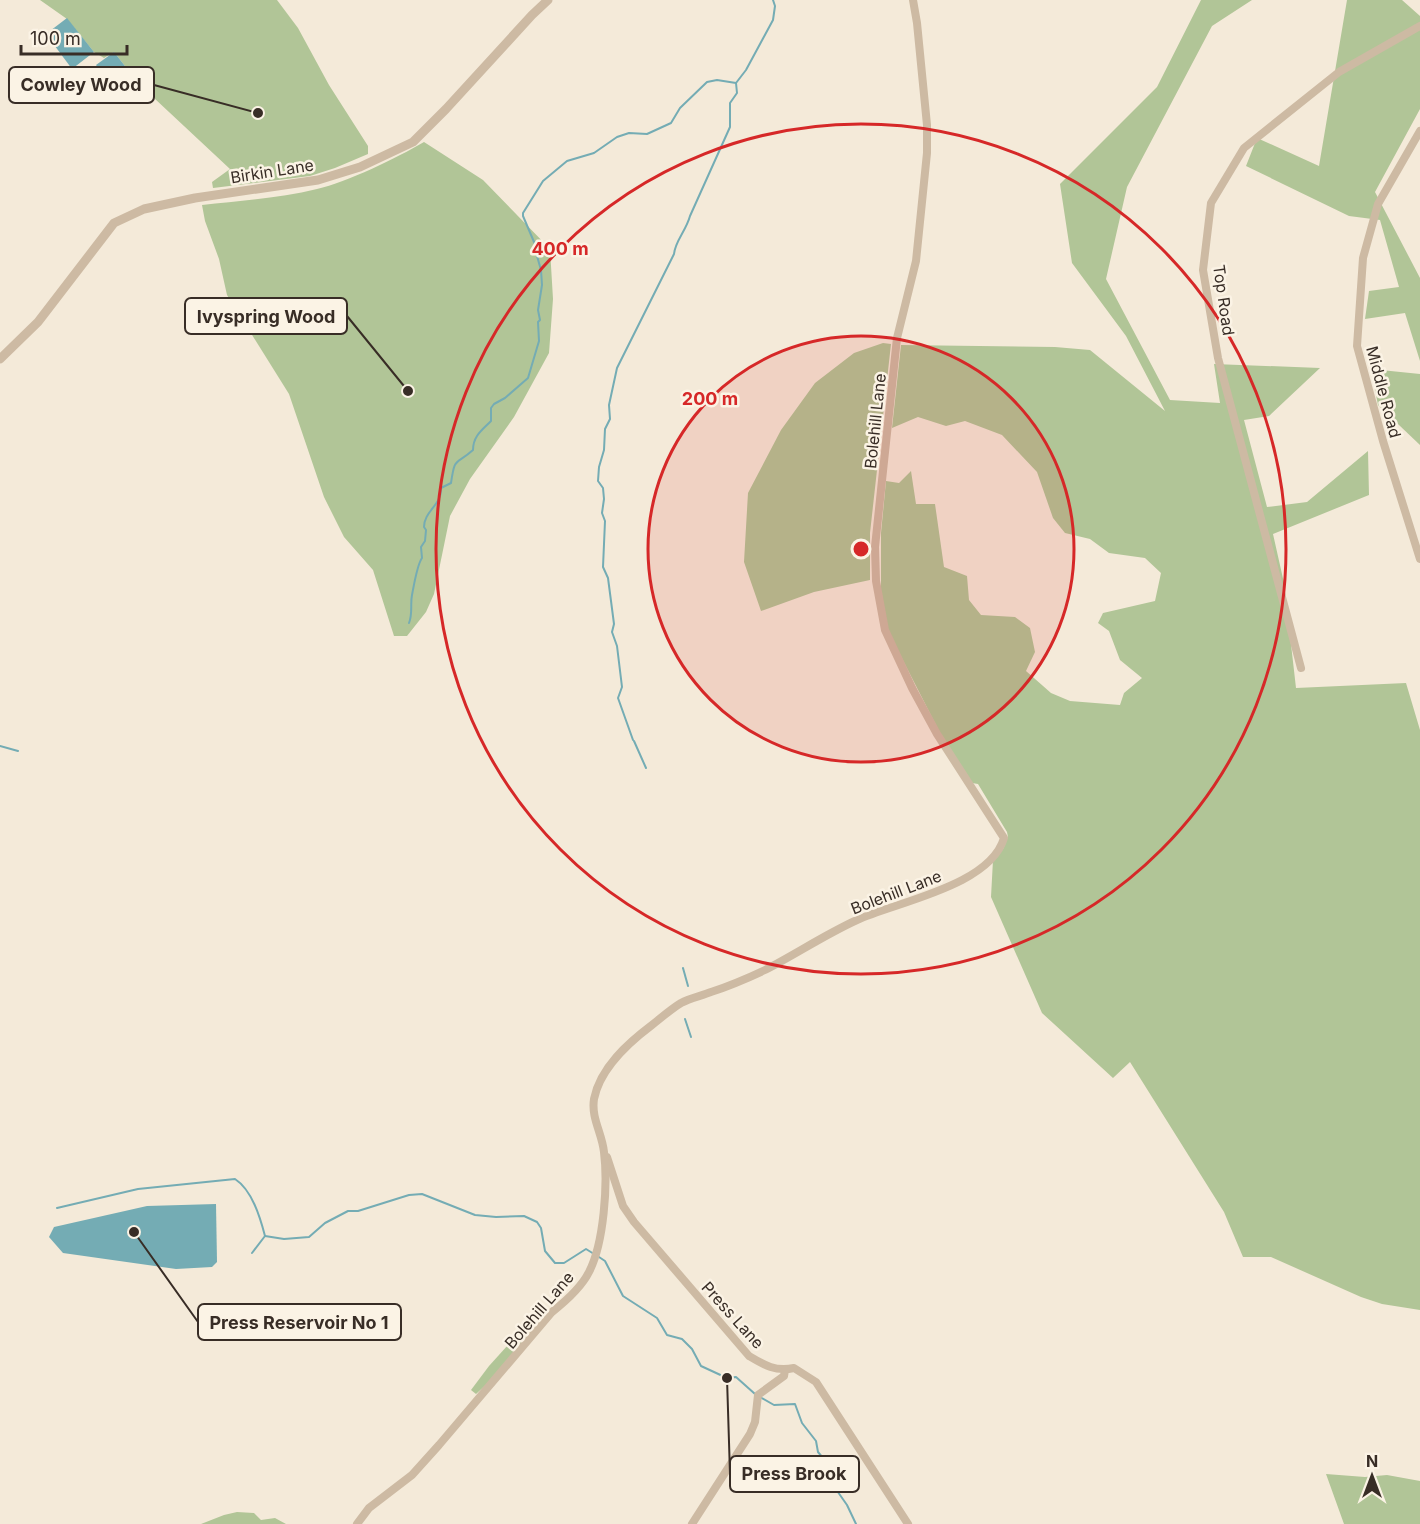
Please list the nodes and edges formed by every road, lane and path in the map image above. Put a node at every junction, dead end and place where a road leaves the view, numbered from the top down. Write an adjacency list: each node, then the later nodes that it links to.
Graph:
1 (548, 0): 5 (street, Birkin Lane)
2 (913, 0): 8 (street, Bolehill Lane)
3 (1420, 26): 7 (street, Top Road)
4 (1420, 131): 6 (street, Middle Road)
5 (0, 359)
6 (1420, 559)
7 (1301, 668)
8 (604, 1150): 9 (street, Press Lane); 10 (street, Bolehill Lane)
9 (785, 1370): 11 (street); 12 (street, Press Lane)
10 (357, 1524)
11 (692, 1524)
12 (908, 1524)

